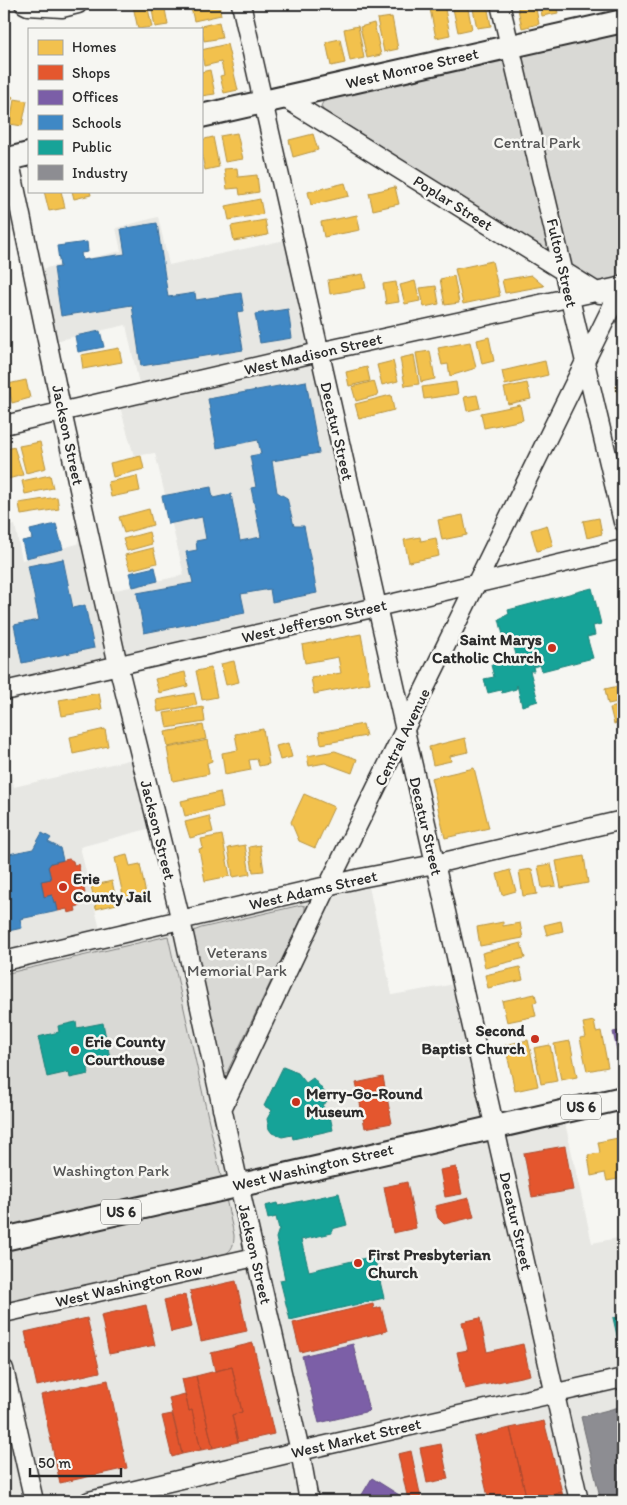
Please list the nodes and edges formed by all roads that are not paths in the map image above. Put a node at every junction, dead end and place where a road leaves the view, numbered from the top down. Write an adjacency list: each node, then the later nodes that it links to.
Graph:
1 (24, 4): 2 (street)
2 (78, 4)
3 (241, 4): 7 (street, Decatur Street)
4 (500, 4): 6 (street, Fulton Street)
5 (623, 21): 6 (main road, West Monroe Street)
6 (510, 46): 7 (main road, West Monroe Street); 10 (street, Fulton Street)
7 (273, 100): 8 (main road, West Monroe Street); 10 (street, Poplar Street); 15 (street, Decatur Street)
8 (202, 116)
9 (11, 157): 17 (street, Jackson Street)
10 (564, 272): 12 (street, Poplar Street); 13 (street, Fulton Street)
11 (623, 285): 12 (street, West Madison Street); 14 (street, Central Avenue)
12 (596, 292): 13 (street, West Madison Street); 14 (street, Poplar Street)
13 (570, 298): 15 (street, West Madison Street); 16 (street, Fulton Street)
14 (619, 307): 16 (street, Central Avenue)
15 (319, 352): 17 (street, West Madison Street); 22 (street, Decatur Street)
16 (585, 362): 19 (street, Fulton Street); 21 (street, Central Avenue)
17 (62, 412): 18 (street, West Madison Street); 23 (street, Jackson Street)
18 (4, 425)
19 (623, 522)
20 (623, 548): 21 (street, West Jefferson Street)
21 (478, 582): 22 (street, West Jefferson Street); 25 (street, Central Avenue)
22 (377, 607): 23 (street, West Jefferson Street); 25 (street, Decatur Street)
23 (118, 665): 24 (street, West Jefferson Street); 29 (street, Jackson Street)
24 (4, 691)
25 (405, 730): 27 (street, Decatur Street); 28 (street, Central Avenue)
26 (623, 820): 27 (street, West Adams Street)
27 (435, 864): 28 (street, West Adams Street); 33 (street, Decatur Street)
28 (328, 886): 29 (street, West Adams Street); 32 (street, Central Avenue)
29 (181, 920): 30 (street, West Adams Street); 32 (street, Jackson Street)
30 (4, 961)
31 (623, 1098): 33 (main road, West Washington Street / US 6)
32 (222, 1109): 34 (street, Jackson Street)
33 (494, 1126): 34 (main road, West Washington Street / US 6); 40 (street, Decatur Street)
34 (239, 1185): 35 (main road, West Washington Street / US 6); 36 (street, Jackson Street)
35 (4, 1239)
36 (255, 1257): 37 (street, West Washington Row); 41 (street, Jackson Street)
37 (4, 1313)
38 (4, 1369): 42 (street)
39 (623, 1378): 40 (street, West Market Street)
40 (555, 1394): 41 (street, West Market Street); 45 (street, Decatur Street)
41 (300, 1451): 43 (street, West Market Street); 44 (street, Jackson Street)
42 (34, 1501)
43 (89, 1501)
44 (309, 1501)
45 (579, 1501)

